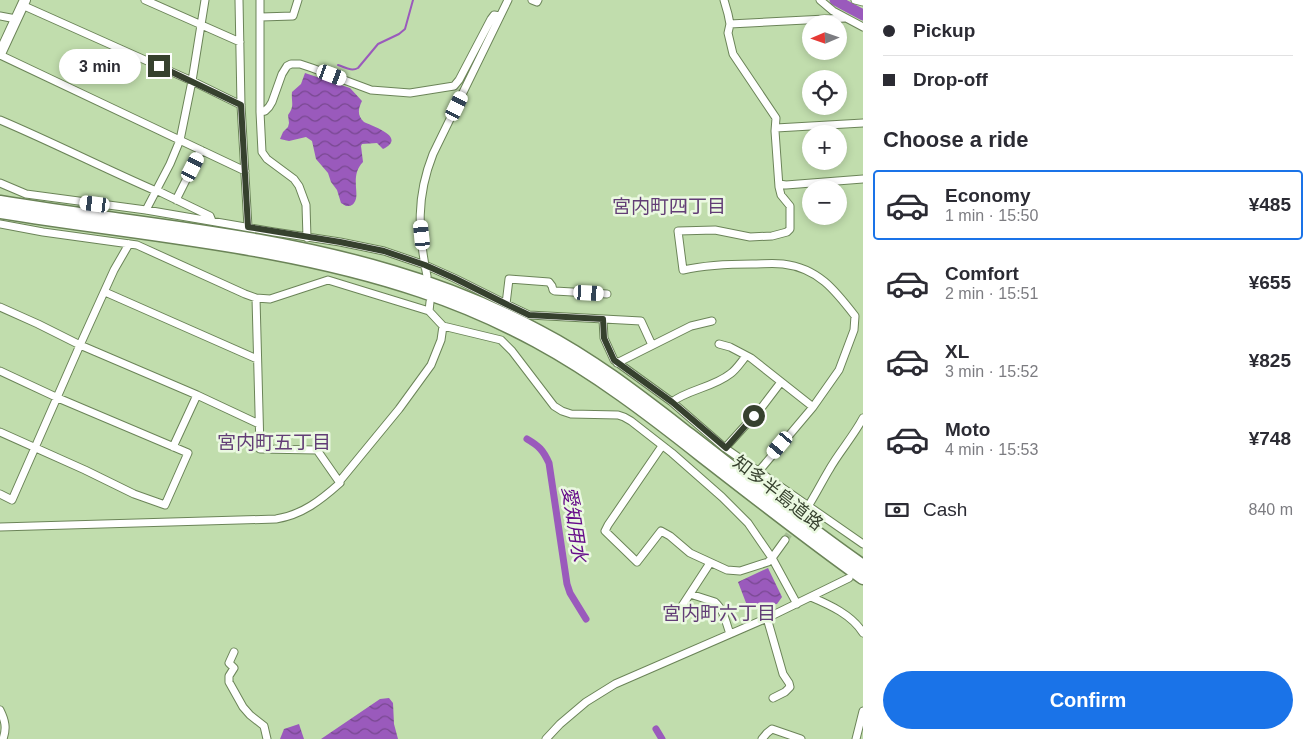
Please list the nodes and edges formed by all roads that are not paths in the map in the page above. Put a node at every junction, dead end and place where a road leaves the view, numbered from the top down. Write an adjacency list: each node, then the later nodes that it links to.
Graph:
1 (145, 0): 22 (street)
2 (205, 0): 22 (street)
3 (239, 0): 24 (street)
4 (260, 0): 17 (street)
5 (298, 0): 17 (street)
6 (508, 0): 16 (street)
7 (532, 0): 8 (street)
8 (538, 0)
9 (724, 0): 21 (street)
10 (820, 0): 14 (street)
11 (855, 0): 12 (street)
12 (863, 2)
13 (24, 3): 18 (street); 26 (street)
14 (840, 15)
15 (0, 16): 18 (street)
16 (500, 16): 28 (street); 50 (street)
17 (261, 17): 28 (street)
18 (16, 19): 25 (street)
19 (802, 20): 21 (street)
20 (848, 20): 23 (street)
21 (730, 24): 31 (street)
22 (201, 26): 24 (street); 26 (street)
23 (863, 27)
24 (240, 42): 27 (street)
25 (0, 55): 32 (street)
26 (192, 81): 27 (street); 32 (street)
27 (241, 105): 34 (street)
28 (260, 112): 46 (street)
29 (0, 120): 38 (street)
30 (863, 123): 31 (street)
31 (776, 128): 37 (street)
32 (180, 140): 33 (street); 38 (street)
33 (201, 150): 34 (street); 39 (street)
34 (246, 171): 45 (street)
35 (863, 179): 37 (street)
36 (0, 183): 41 (street)
37 (779, 184): 75 (street)
38 (156, 190): 39 (street); 41 (street)
39 (176, 200): 43 (street)
40 (0, 202): 93 (highway, 知多半島道路)
41 (146, 210): 43 (street)
42 (0, 212): 95 (highway, 知多半島道路)
43 (212, 221): 45 (street)
44 (0, 224): 48 (street)
45 (248, 227): 46 (street)
46 (307, 238): 47 (street)
47 (340, 242): 49 (street); 50 (street)
48 (129, 244): 54 (street); 56 (street)
49 (338, 250)
50 (425, 265): 52 (street); 58 (street)
51 (333, 272): 53 (street)
52 (427, 276)
53 (331, 281): 56 (street); 60 (street)
54 (105, 292): 65 (street); 68 (street)
55 (607, 294): 58 (street)
56 (256, 298): 68 (street)
57 (430, 302): 60 (street)
58 (506, 304): 61 (street)
59 (0, 307): 65 (street)
60 (429, 311): 63 (street)
61 (603, 319): 66 (street); 69 (street)
62 (712, 321): 66 (street)
63 (443, 326): 79 (street); 84 (street)
64 (719, 344): 67 (street)
65 (80, 345): 72 (street); 73 (street)
66 (652, 345): 69 (street)
67 (746, 356): 71 (street); 74 (street)
68 (257, 360): 77 (street)
69 (617, 363): 74 (street)
70 (0, 371): 73 (street)
71 (781, 382): 75 (street); 82 (street)
72 (197, 395): 77 (street); 80 (street)
73 (58, 398): 80 (street); 81 (street)
74 (672, 402): 82 (street)
75 (813, 407): 83 (street)
76 (863, 418): 86 (street)
77 (259, 424): 84 (street)
78 (0, 432): 81 (street)
79 (662, 446): 91 (street); 92 (street)
80 (174, 447): 81 (street)
81 (34, 448): 85 (street)
82 (726, 448): 83 (street)
83 (758, 471): 86 (street)
84 (339, 482): 88 (street)
85 (0, 494)
86 (809, 506): 87 (street); 90 (street)
87 (803, 514)
88 (0, 527)
89 (785, 540): 91 (street)
90 (863, 544)
91 (772, 558): 92 (street); 98 (street)
92 (710, 563): 96 (street)
93 (863, 566)
94 (850, 578): 97 (street)
95 (863, 578)
96 (690, 594): 99 (street); 102 (street)
97 (812, 597): 98 (street); 101 (street)
98 (797, 604): 100 (street)
99 (682, 606)
100 (768, 618): 102 (street); 104 (street)
101 (863, 633)
102 (730, 634): 109 (street)
103 (234, 652): 108 (street)
104 (772, 698)
105 (0, 710): 107 (street)
106 (863, 711): 112 (street)
107 (3, 739)
108 (267, 739)
109 (546, 739)
110 (762, 739): 111 (street)
111 (801, 739)
112 (856, 739)

